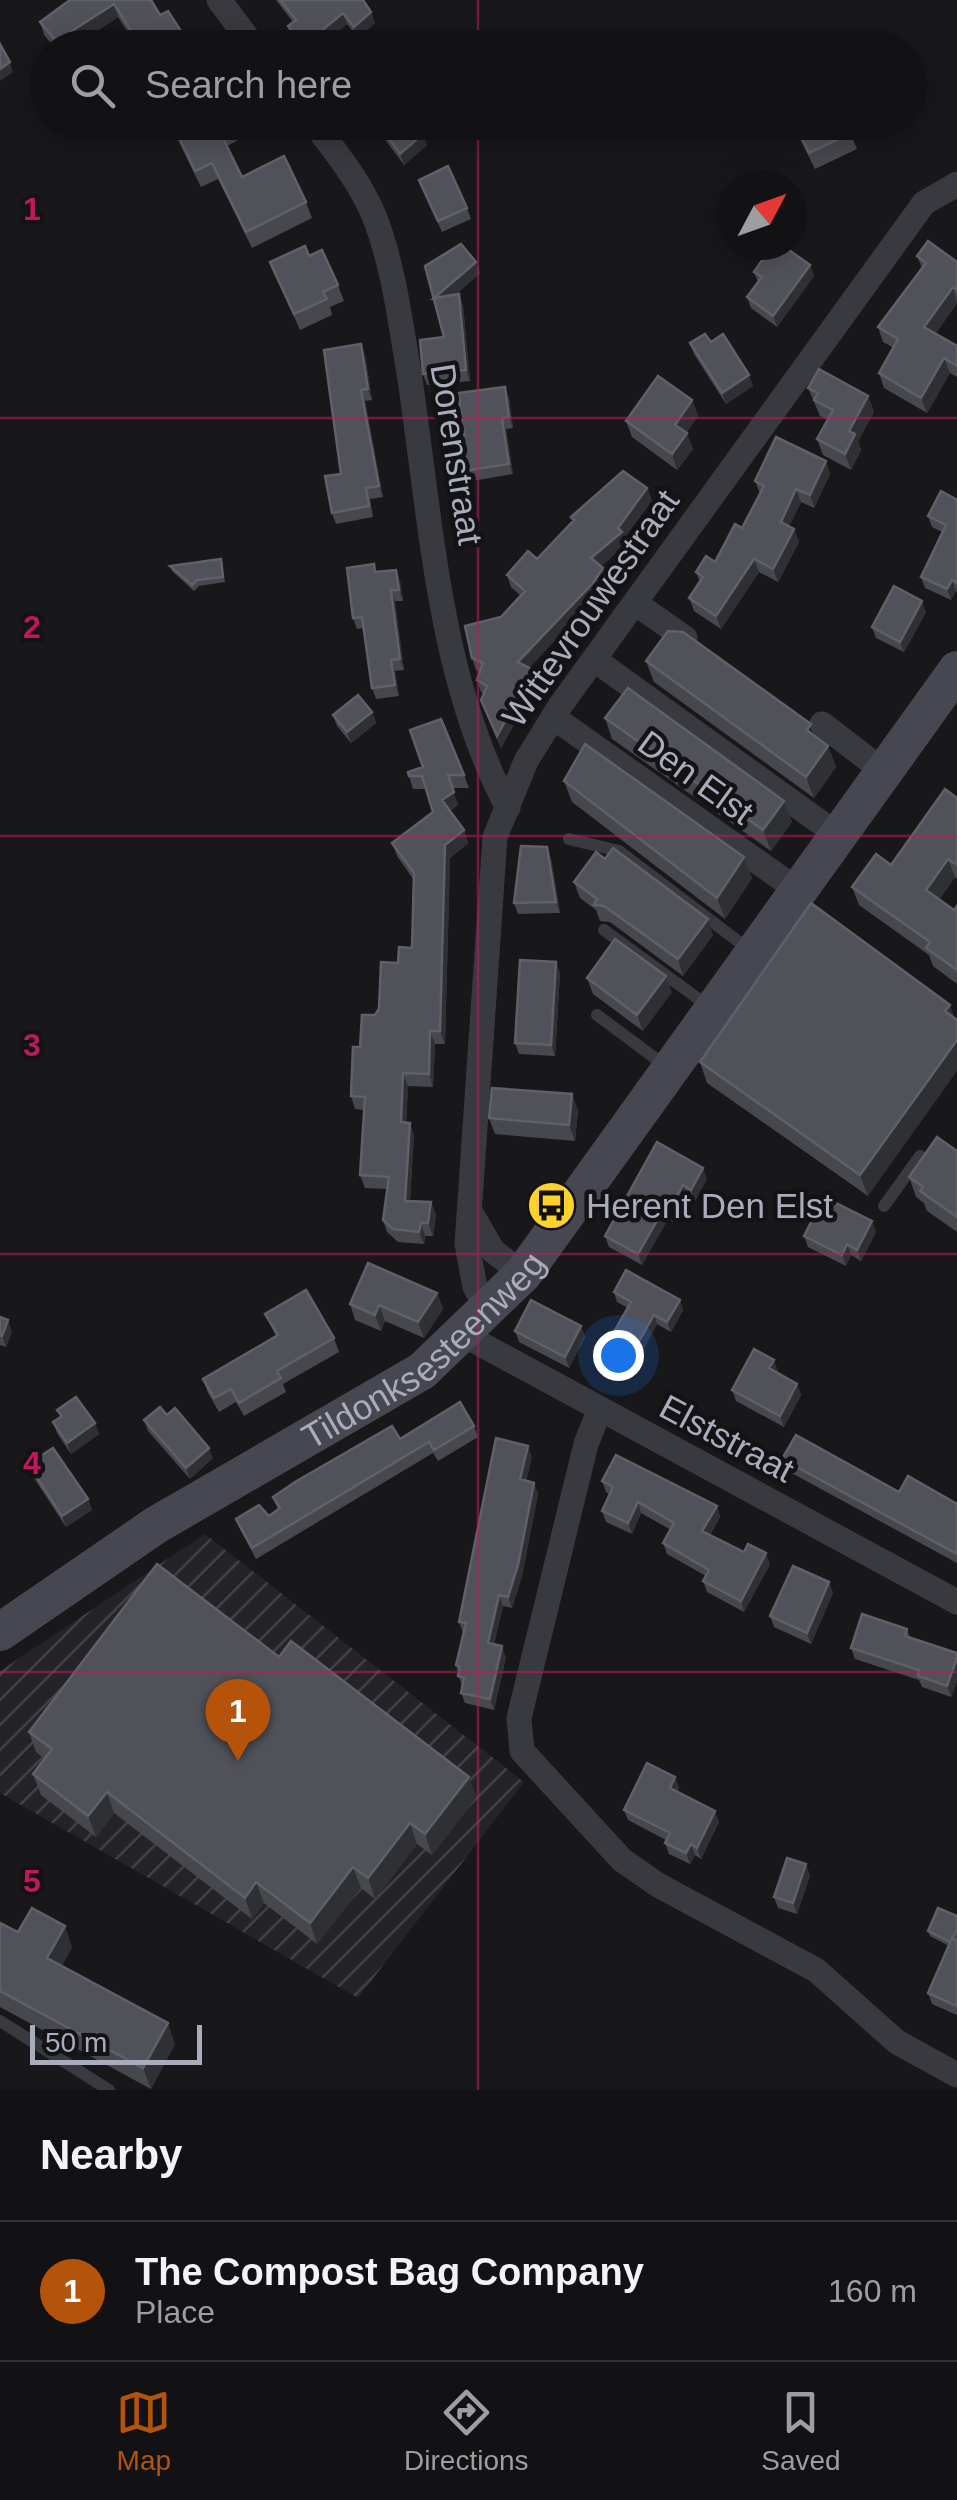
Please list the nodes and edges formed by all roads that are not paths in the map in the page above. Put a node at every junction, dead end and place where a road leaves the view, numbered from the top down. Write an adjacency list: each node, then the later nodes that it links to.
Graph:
1 (219, 0): 2 (street)
2 (242, 30)
3 (327, 140): 12 (street, Dorenstraat)
4 (957, 184): 5 (street, Wittevrouwestraat)
5 (636, 602): 6 (street); 7 (street, Wittevrouwestraat)
6 (685, 638)
7 (595, 660): 9 (street, Wittevrouwestraat); 13 (street, Den Elst)
8 (957, 670): 11 (street, Tildonksesteenweg)
9 (553, 717): 12 (street, Wittevrouwestraat); 15 (street, Den Elst)
10 (822, 724): 11 (street)
11 (883, 770): 13 (street, Tildonksesteenweg)
12 (508, 808): 23 (street, Wittevrouwestraat)
13 (839, 836): 15 (street, Tildonksesteenweg)
14 (569, 839): 17 (lane)
15 (799, 890): 17 (street, Tildonksesteenweg)
16 (604, 930): 18 (lane)
17 (754, 953): 18 (street, Tildonksesteenweg)
18 (712, 1009): 20 (street, Tildonksesteenweg)
19 (597, 1015): 20 (lane)
20 (669, 1068): 24 (street, Tildonksesteenweg)
21 (920, 1156): 22 (lane)
22 (884, 1206)
23 (470, 1213): 24 (street); 25 (street, Wittevrouwestraat)
24 (524, 1274): 25 (street, Tildonksesteenweg)
25 (476, 1321): 26 (street, Elststraat); 28 (street, Tildonksesteenweg)
26 (600, 1409): 27 (street, Elststraat); 30 (street)
27 (957, 1602)
28 (0, 1632)
29 (0, 2021): 31 (lane)
30 (957, 2075)
31 (110, 2090)

